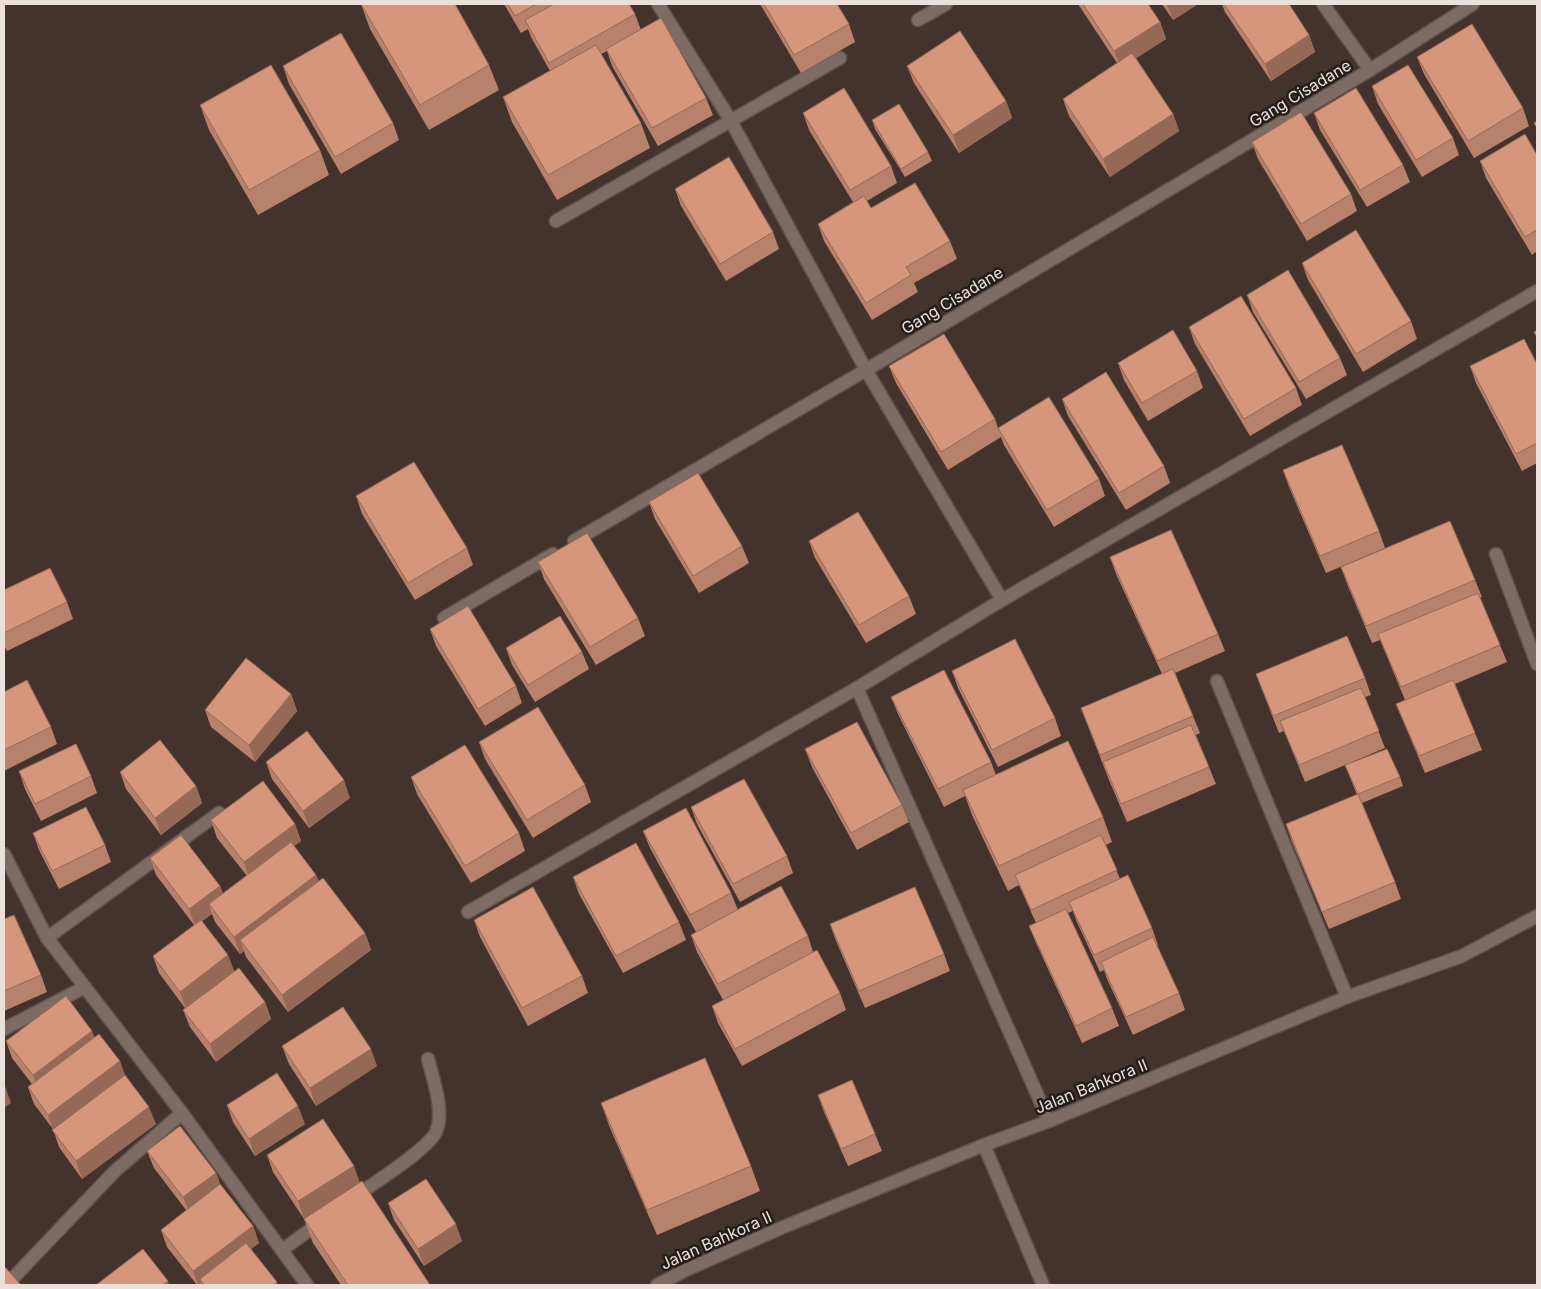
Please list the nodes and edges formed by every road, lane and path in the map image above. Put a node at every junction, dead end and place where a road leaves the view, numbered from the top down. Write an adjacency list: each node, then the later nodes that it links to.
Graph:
1 (658, 4): 8 (street)
2 (946, 4): 5 (street)
3 (1322, 4): 7 (street)
4 (1473, 4): 7 (street, Gang Cisadane)
5 (918, 20)
6 (840, 58): 8 (street)
7 (1370, 70): 11 (street, Gang Cisadane)
8 (731, 121): 9 (street); 11 (street)
9 (556, 222)
10 (1537, 291): 13 (street)
11 (866, 370): 13 (street); 14 (street, Gang Cisadane)
12 (1496, 554): 15 (street)
13 (1002, 600): 17 (street)
14 (444, 618)
15 (1537, 664)
16 (1217, 681): 24 (street)
17 (857, 688): 20 (street); 28 (street)
18 (219, 813): 22 (street)
19 (5, 861): 22 (street)
20 (468, 912)
21 (1537, 917): 24 (street, Jalan Bahkora II)
22 (48, 938): 23 (street)
23 (85, 987): 25 (street); 27 (street)
24 (1347, 997): 28 (street, Jalan Bahkora II)
25 (4, 1029)
26 (428, 1059): 30 (street)
27 (182, 1113): 32 (street); 33 (street)
28 (1049, 1122): 29 (street, Jalan Bahkora II)
29 (984, 1145): 35 (street, Jalan Bahkora II); 36 (street)
30 (344, 1205)
31 (328, 1216): 32 (street)
32 (282, 1250): 34 (street)
33 (15, 1276)
34 (307, 1285)
35 (657, 1285)
36 (1043, 1285)

